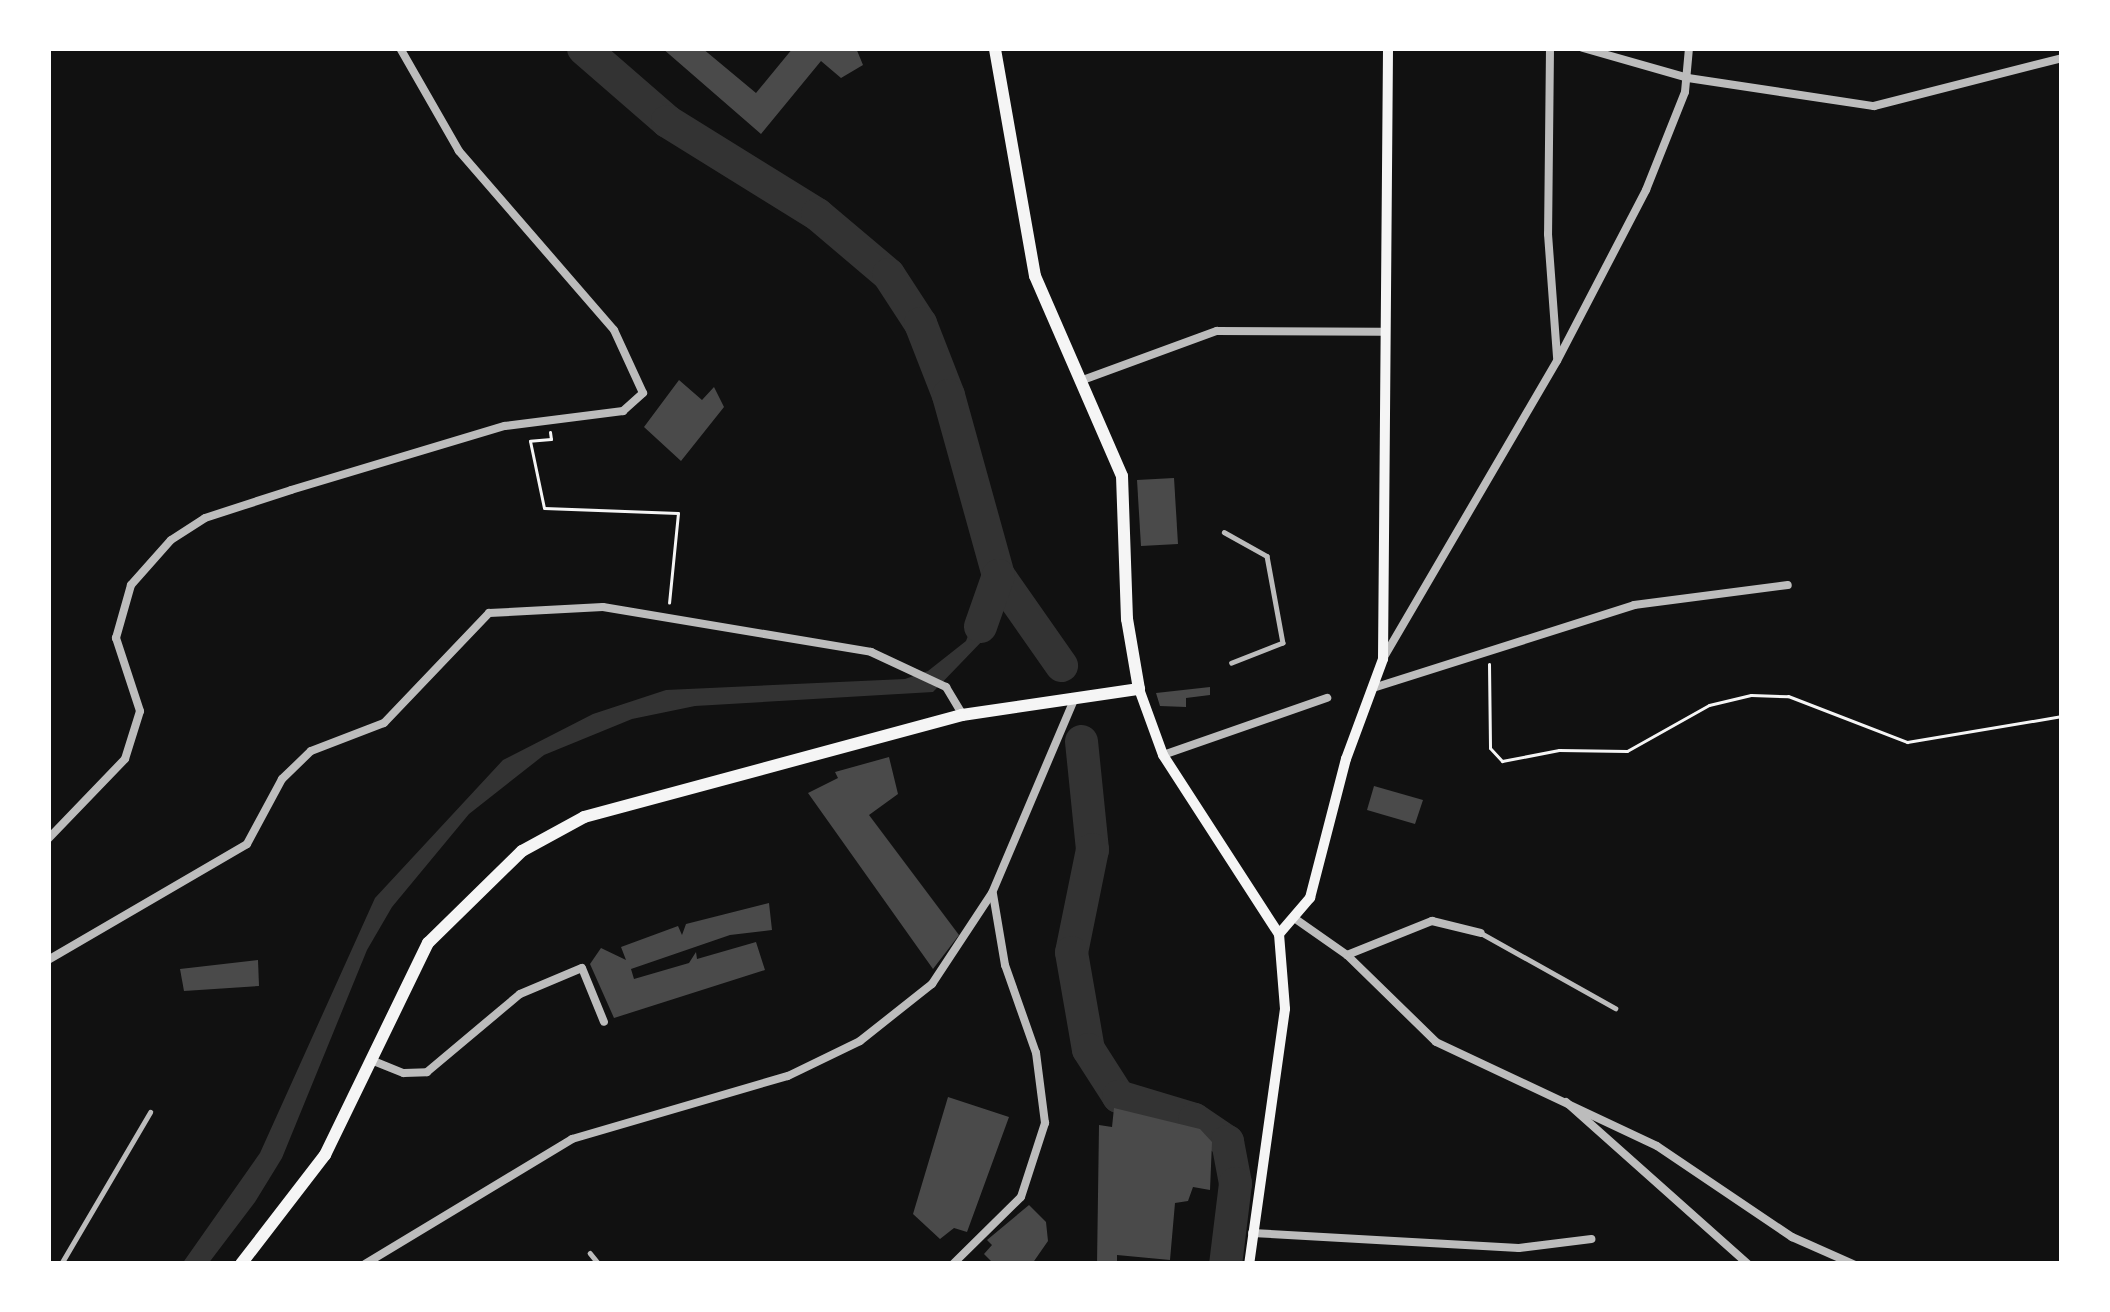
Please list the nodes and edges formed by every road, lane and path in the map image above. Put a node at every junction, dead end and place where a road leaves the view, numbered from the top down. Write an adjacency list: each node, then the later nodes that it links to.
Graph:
1 (400, 48): 12 (street)
2 (995, 48): 11 (main road)
3 (1388, 48): 9 (main road)
4 (1550, 48): 10 (street)
5 (1583, 48): 8 (street)
6 (1689, 48): 8 (street)
7 (2062, 58): 8 (street)
8 (1688, 77): 10 (street)
9 (1381, 332): 11 (street); 17 (main road)
10 (1557, 361): 17 (street)
11 (1078, 381): 19 (main road)
12 (548, 421): 15 (path); 26 (street)
13 (1224, 532): 18 (lane)
14 (1788, 585): 16 (street)
15 (667, 617): 23 (street); 32 (street)
16 (1488, 654): 20 (street); 24 (path)
17 (1383, 659): 20 (main road)
18 (1232, 663)
19 (1139, 688): 21 (main road); 25 (main road)
20 (1371, 689): 28 (main road)
21 (1075, 697): 23 (main road); 27 (street)
22 (1327, 698): 25 (street)
23 (962, 715): 35 (main road)
24 (2062, 716)
25 (1163, 755): 30 (main road)
26 (48, 839)
27 (992, 892): 43 (street); 45 (street)
28 (1297, 920): 30 (main road); 31 (street)
29 (1481, 933): 31 (street); 33 (lane)
30 (1280, 934): 38 (main road)
31 (1347, 955): 36 (street)
32 (48, 961)
33 (1615, 1008)
34 (604, 1022): 35 (street)
35 (370, 1060): 42 (main road)
36 (1556, 1093): 47 (street); 48 (street)
37 (150, 1112): 41 (lane)
38 (1251, 1233): 39 (street); 46 (main road)
39 (1591, 1239)
40 (590, 1253): 44 (lane)
41 (61, 1264)
42 (241, 1264)
43 (365, 1264)
44 (599, 1264)
45 (953, 1264)
46 (1249, 1264)
47 (1748, 1264)
48 (1853, 1264)

